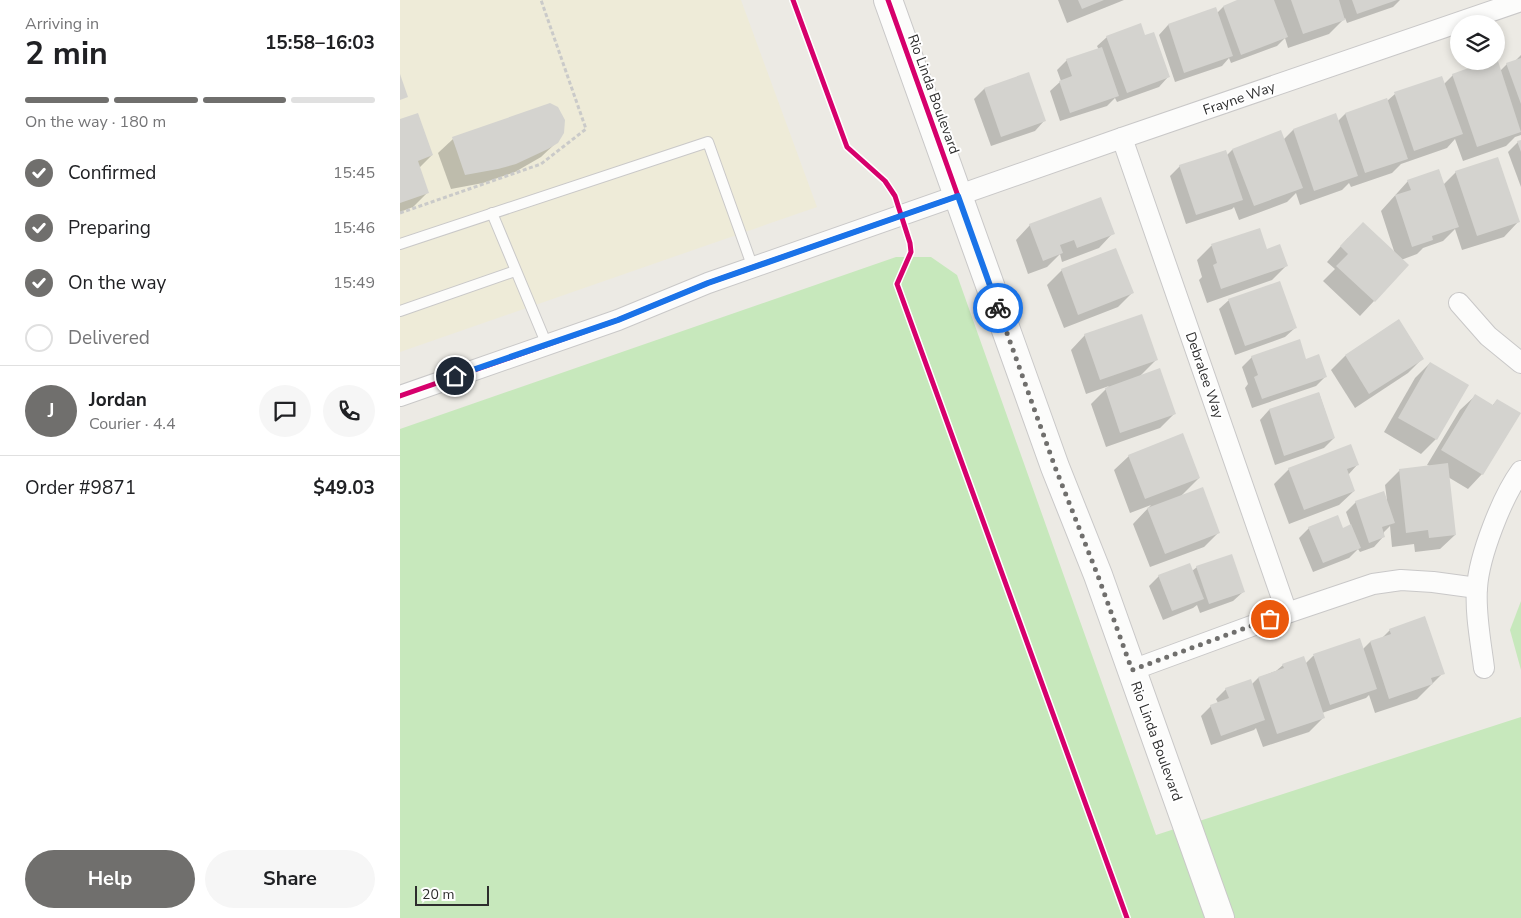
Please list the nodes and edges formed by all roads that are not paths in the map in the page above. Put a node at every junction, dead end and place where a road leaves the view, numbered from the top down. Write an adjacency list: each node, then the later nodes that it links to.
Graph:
1 (888, 0): 4 (main road, Rio Linda Boulevard)
2 (1521, 2): 3 (street, Frayne Way)
3 (1122, 138): 4 (street, Frayne Way); 16 (street, Debralee Way)
4 (958, 196): 7 (street, Frayne Way); 18 (main road, Rio Linda Boulevard)
5 (492, 213): 6 (lane); 7 (lane); 8 (lane)
6 (400, 244)
7 (753, 268): 11 (street, Frayne Way)
8 (515, 270): 10 (lane); 11 (lane)
9 (1458, 303): 12 (street)
10 (400, 311)
11 (547, 345): 13 (street, Frayne Way)
12 (1521, 363)
13 (400, 396)
14 (1521, 471): 15 (street)
15 (1477, 588): 16 (street); 17 (street)
16 (1287, 613): 18 (street)
17 (1484, 668)
18 (1132, 670): 19 (main road, Rio Linda Boulevard)
19 (1220, 918)

